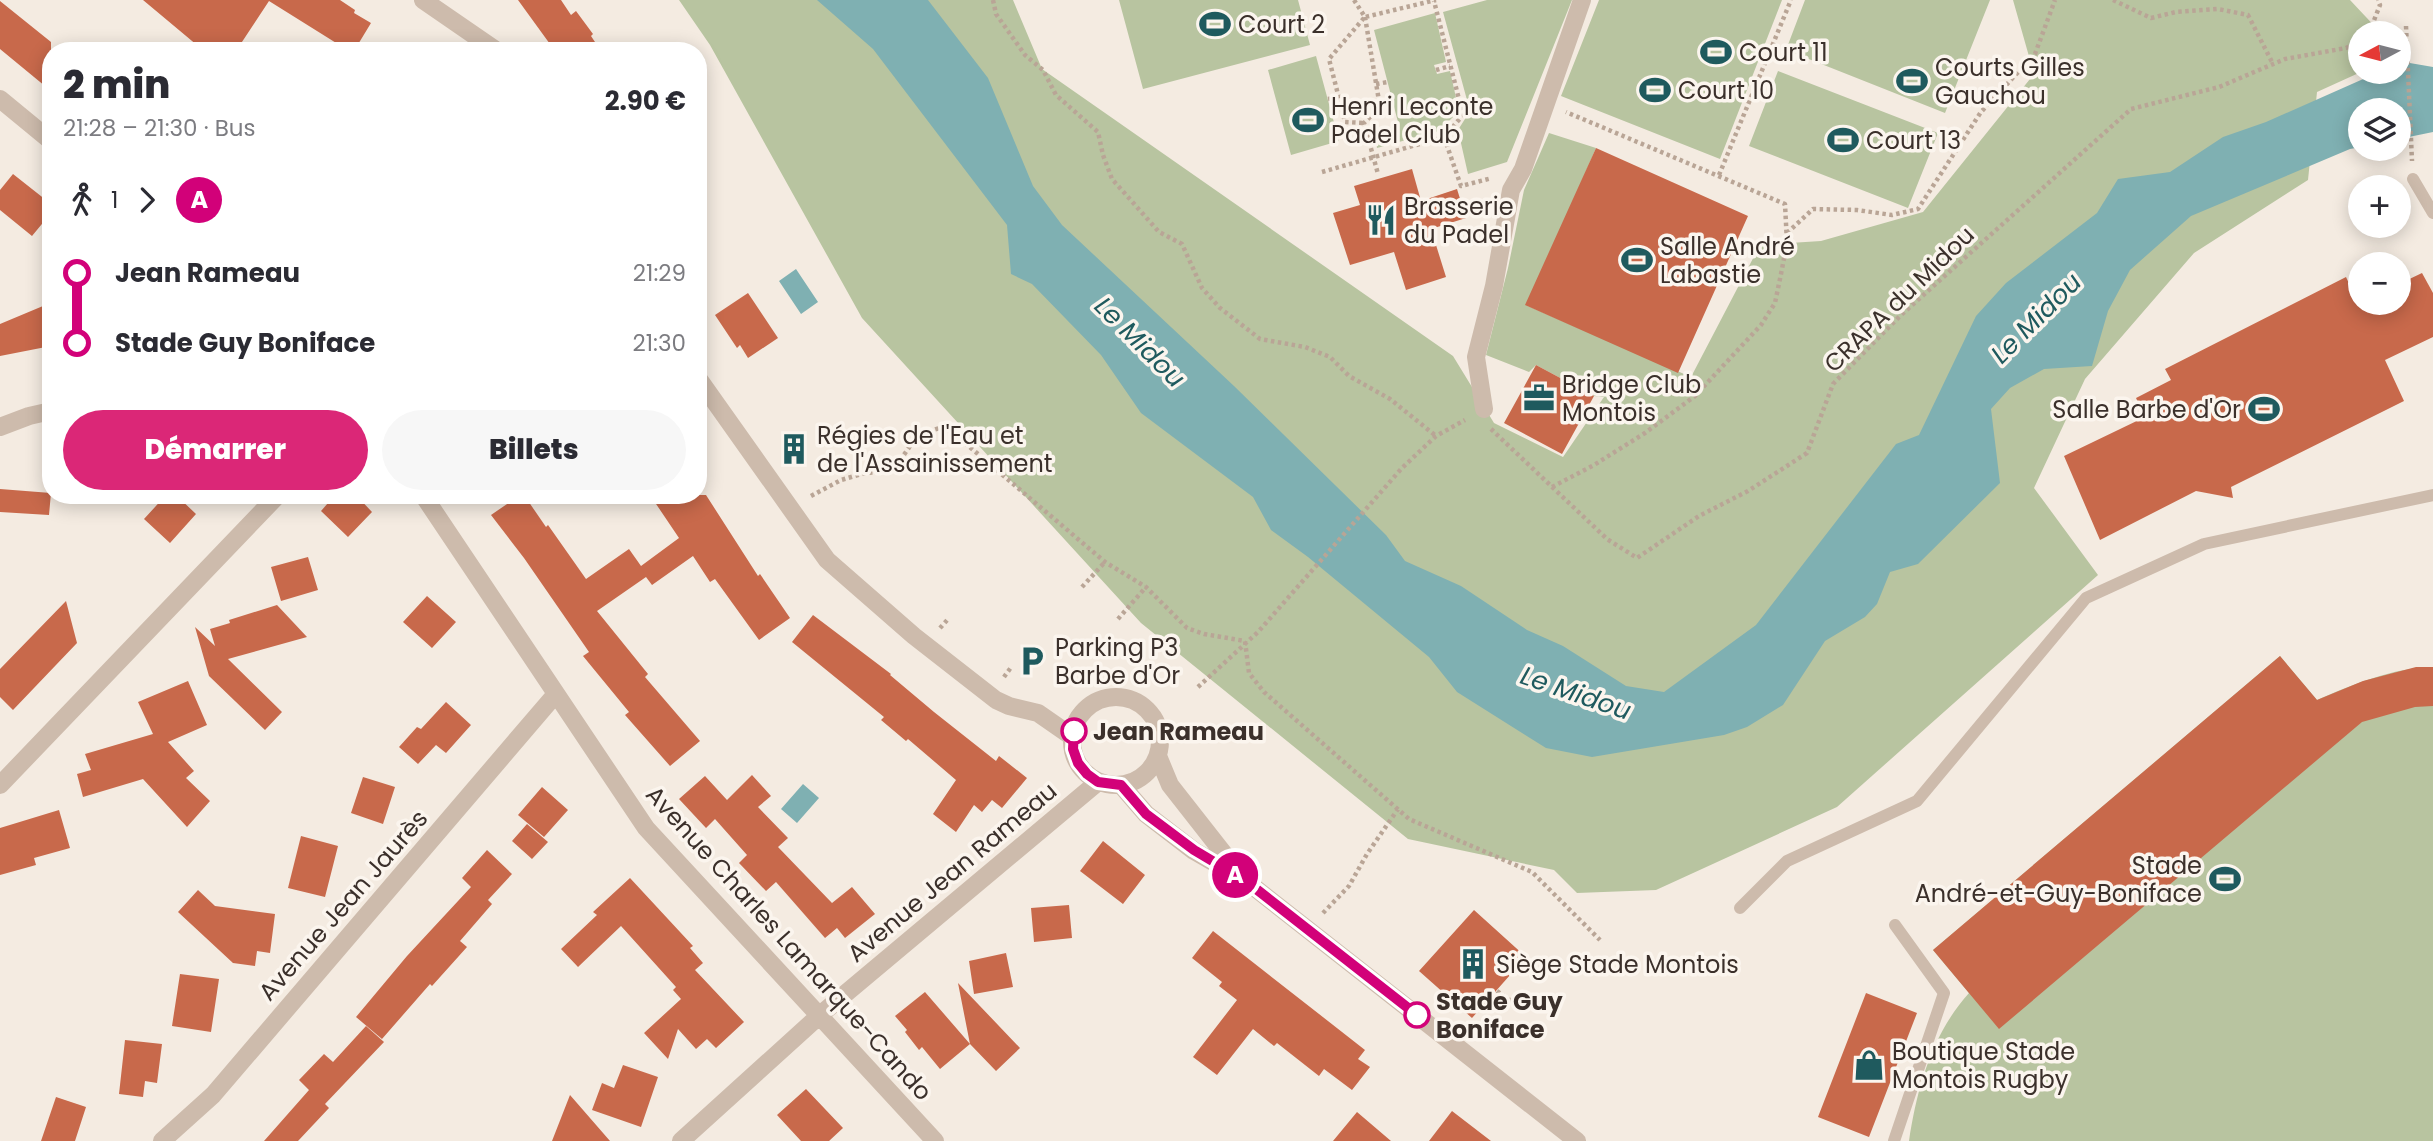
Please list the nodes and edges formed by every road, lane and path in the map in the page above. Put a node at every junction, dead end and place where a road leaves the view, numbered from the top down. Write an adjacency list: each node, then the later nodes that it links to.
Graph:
1 (423, 0): 12 (street)
2 (993, 0): 39 (path)
3 (1354, 0): 10 (path)
4 (1435, 0): 10 (path); 15 (path)
5 (1582, 0): 23 (street)
6 (1791, 0): 31 (path)
7 (2055, 0): 34 (path)
8 (2113, 0): 14 (path)
9 (2378, 0): 11 (path)
10 (1365, 17): 18 (path); 20 (path)
11 (2374, 21)
12 (485, 42)
13 (2348, 47): 14 (path, CRAPA du Midou)
14 (2273, 64): 40 (path, CRAPA du Midou)
15 (1451, 66): 16 (path); 26 (path)
16 (1436, 70)
17 (1388, 82): 18 (path)
18 (1376, 84): 24 (path)
19 (2409, 84): 32 (path)
20 (1339, 97): 22 (path); 24 (path)
21 (0, 99): 25 (street)
22 (1328, 99)
23 (1546, 103): 28 (street); 31 (path)
24 (1364, 123): 27 (path)
25 (42, 134)
26 (1444, 136): 27 (path); 28 (path)
27 (1373, 159): 29 (path); 30 (path)
28 (1523, 169): 36 (street)
29 (1322, 172)
30 (1378, 174)
31 (1719, 175): 34 (path)
32 (2413, 179): 33 (lane)
33 (2433, 213)
34 (1786, 233): 40 (path)
35 (707, 391): 52 (street)
36 (1480, 412): 39 (path); 40 (path, CRAPA du Midou)
37 (42, 413): 38 (street)
38 (0, 427)
39 (1436, 436): 49 (path)
40 (1552, 487)
41 (2433, 495): 59 (lane)
42 (803, 500): 45 (path)
43 (269, 504): 55 (street)
44 (429, 504): 51 (street, Avenue Charles Lamarque-Cando)
45 (1105, 562): 46 (path); 47 (path)
46 (1082, 587)
47 (1146, 587): 48 (path); 49 (path)
48 (1118, 619)
49 (1245, 641): 50 (path); 57 (path)
50 (1198, 687)
51 (555, 695): 65 (street, Avenue Charles Lamarque-Cando); 67 (street, Avenue Jean Jaurès)
52 (1074, 738): 53 (street); 54 (street)
53 (1158, 756): 56 (street); 58 (street)
54 (1098, 782): 56 (street); 65 (street, Avenue Jean Rameau)
55 (0, 785)
56 (1121, 785): 58 (street)
57 (1398, 809): 61 (path); 62 (path)
58 (1246, 881): 61 (street)
59 (1740, 908)
60 (1895, 925): 70 (lane)
61 (1308, 929): 66 (street)
62 (1600, 940)
63 (1496, 991): 64 (path)
64 (1521, 1008)
65 (820, 1015): 68 (street, Avenue Jean Rameau); 69 (street, Avenue Charles Lamarque-Cando)
66 (1568, 1139)
67 (162, 1141)
68 (681, 1141)
69 (935, 1141)
70 (1894, 1141)

